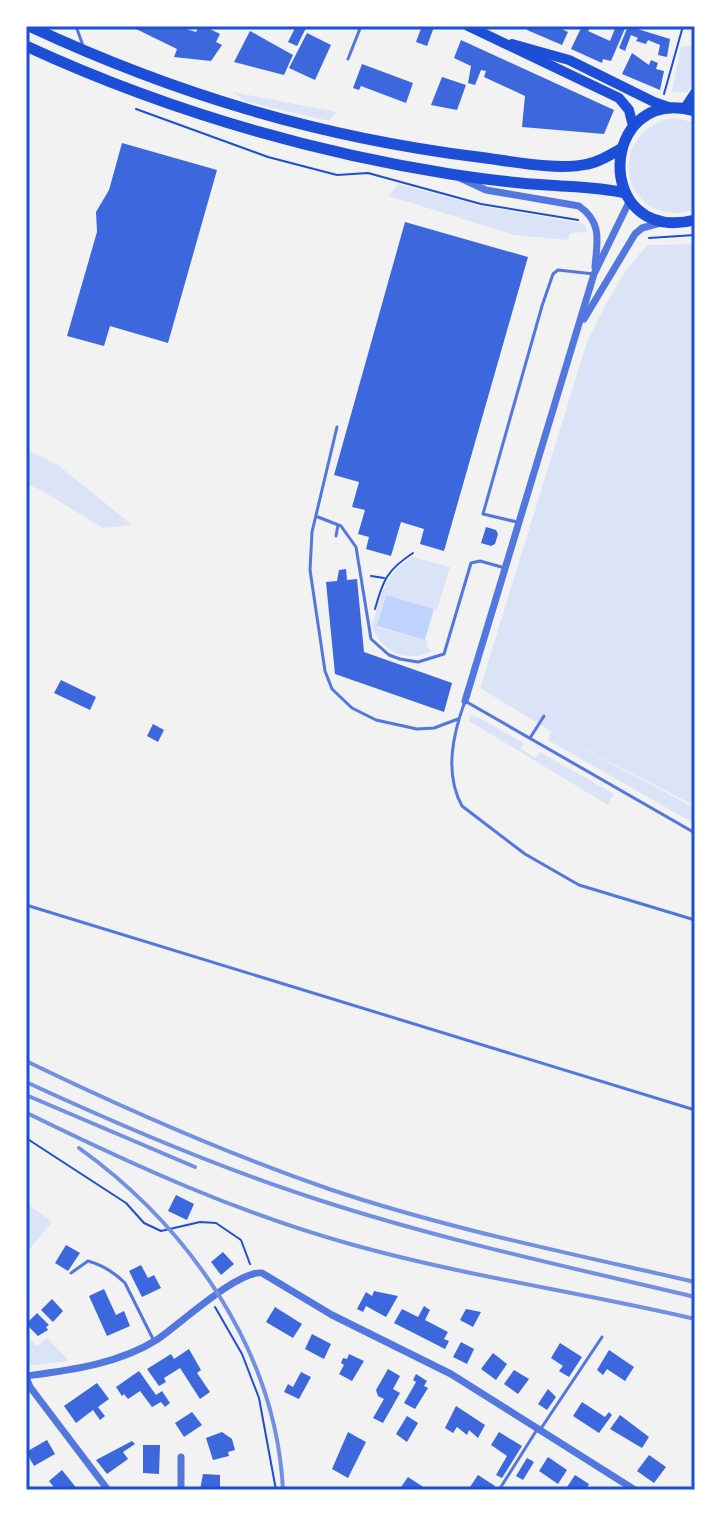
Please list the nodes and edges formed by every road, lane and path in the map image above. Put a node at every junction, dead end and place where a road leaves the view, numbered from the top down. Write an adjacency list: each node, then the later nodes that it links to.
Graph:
1 (29, 26): 8 (main road)
2 (76, 26): 8 (lane)
3 (361, 26): 9 (lane)
4 (468, 26): 6 (main road)
5 (683, 26): 11 (path)
6 (499, 41): 12 (main road); 15 (main road)
7 (26, 46): 17 (main road)
8 (86, 53): 16 (main road)
9 (348, 59)
10 (695, 93): 14 (main road)
11 (662, 96)
12 (671, 108): 14 (main road); 15 (main road)
13 (136, 109): 19 (path)
14 (690, 109)
15 (633, 126): 16 (main road)
16 (621, 149): 18 (main road)
17 (452, 174): 18 (main road); 24 (street)
18 (627, 196): 21 (main road); 24 (street)
19 (587, 220)
20 (695, 220): 21 (main road)
21 (664, 222): 25 (street)
22 (695, 235): 23 (path)
23 (644, 239)
24 (594, 274): 25 (street); 28 (lane)
25 (579, 327): 28 (street)
26 (337, 427): 27 (lane)
27 (317, 517): 29 (lane); 38 (lane)
28 (518, 522): 32 (street)
29 (338, 525): 30 (lane); 33 (lane)
30 (336, 536)
31 (413, 553): 34 (path)
32 (505, 568): 35 (lane); 36 (street)
33 (361, 575): 34 (path); 35 (lane)
34 (385, 578): 35 (path)
35 (369, 631)
36 (465, 701): 38 (lane); 39 (lane)
37 (544, 716): 39 (lane)
38 (458, 719): 42 (lane)
39 (530, 738): 40 (lane)
40 (695, 833)
41 (26, 905): 43 (lane)
42 (695, 920)
43 (695, 1110)
44 (26, 1138): 46 (path)
45 (71, 1273): 49 (lane)
46 (251, 1273): 49 (street); 51 (street)
47 (214, 1306): 55 (path)
48 (602, 1337): 51 (lane)
49 (154, 1341): 50 (street)
50 (26, 1376): 53 (street)
51 (539, 1429): 56 (lane); 57 (street)
52 (181, 1457): 54 (street)
53 (108, 1490)
54 (181, 1490)
55 (276, 1490)
56 (499, 1490)
57 (635, 1490)

